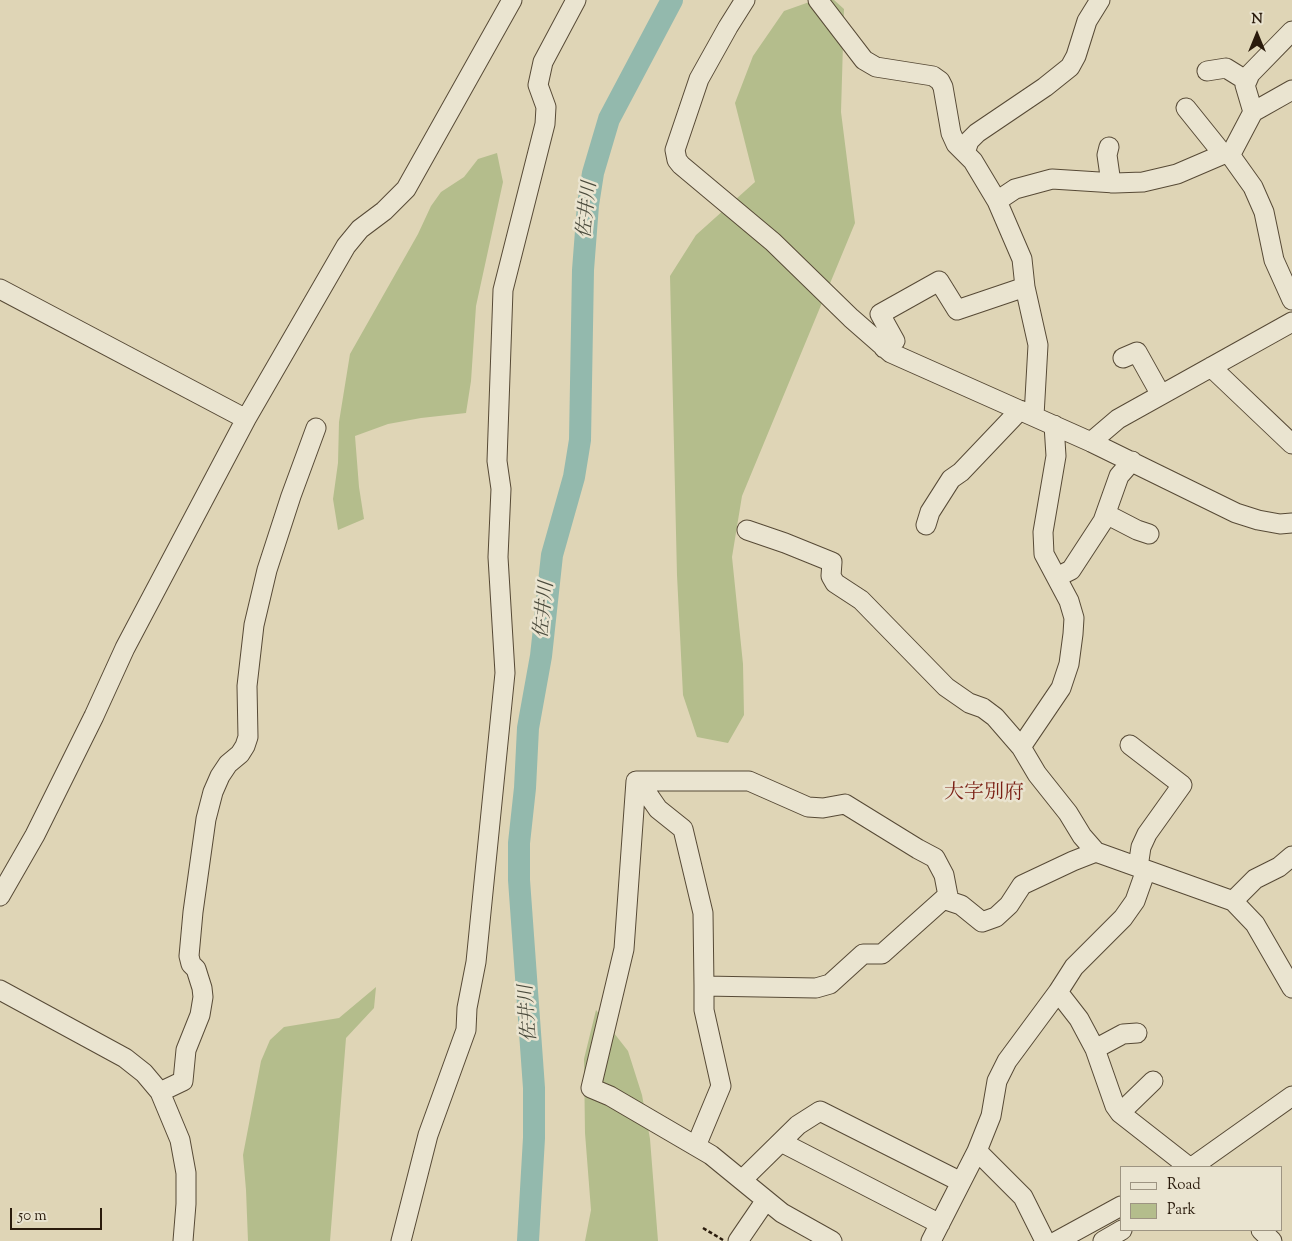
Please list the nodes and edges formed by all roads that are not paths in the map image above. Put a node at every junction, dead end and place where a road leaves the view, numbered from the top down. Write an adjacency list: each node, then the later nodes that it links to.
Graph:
1 (512, 0): 26 (street)
2 (576, 0): 70 (street)
3 (745, 0): 21 (street)
4 (818, 0): 13 (street)
5 (1100, 0): 13 (street)
6 (1292, 31): 8 (street)
7 (1207, 71): 8 (street)
8 (1247, 81): 11 (street)
9 (1292, 90): 11 (street)
10 (1186, 108): 14 (street)
11 (1253, 112): 14 (street)
12 (1109, 147): 15 (street)
13 (965, 153): 16 (street)
14 (1225, 153): 15 (street); 19 (street)
15 (1111, 182): 16 (street)
16 (997, 201): 17 (street)
17 (1025, 287): 21 (street); 25 (street)
18 (0, 289): 26 (street)
19 (1292, 300)
20 (1292, 322): 23 (street)
21 (884, 348): 25 (street)
22 (1123, 358): 24 (street)
23 (1211, 366): 24 (street); 30 (street)
24 (1161, 395): 29 (street)
25 (1027, 413): 27 (street); 34 (street)
26 (246, 419): 45 (street)
27 (1054, 425): 29 (street); 37 (street)
28 (316, 428): 54 (street)
29 (1091, 442): 31 (street)
30 (1292, 444)
31 (1132, 461): 32 (street); 33 (street)
32 (1106, 514): 36 (street); 37 (street)
33 (1292, 523)
34 (926, 525)
35 (747, 530): 39 (street)
36 (1149, 534)
37 (1057, 577): 39 (street)
38 (1130, 745): 43 (street)
39 (1021, 747): 41 (street)
40 (642, 781): 44 (street); 47 (street); 58 (street)
41 (1096, 852): 43 (street); 44 (street)
42 (1292, 856): 46 (street)
43 (1142, 868): 46 (street); 50 (street)
44 (948, 895): 47 (street)
45 (0, 896)
46 (1232, 901): 48 (street)
47 (704, 986): 58 (street)
48 (1292, 988)
49 (0, 990): 54 (street)
50 (1058, 992): 52 (street); 59 (street)
51 (1137, 1033): 52 (street)
52 (1095, 1048): 56 (street)
53 (1153, 1081): 56 (street)
54 (160, 1092): 69 (street)
55 (1292, 1096): 61 (street)
56 (1120, 1113): 60 (street)
57 (781, 1142): 62 (street); 63 (street); 66 (street)
58 (696, 1146): 62 (street)
59 (977, 1151): 63 (street); 74 (street)
60 (1189, 1166)
61 (1191, 1166)
62 (742, 1180): 64 (street)
63 (961, 1182): 66 (street)
64 (766, 1200): 71 (street); 72 (street)
65 (1120, 1207): 75 (street)
66 (940, 1224): 73 (street)
67 (1120, 1231): 76 (street)
68 (1262, 1231): 77 (street)
69 (183, 1241)
70 (401, 1241)
71 (738, 1241)
72 (832, 1241)
73 (931, 1241)
74 (1045, 1241)
75 (1057, 1241)
76 (1103, 1241)
77 (1272, 1241)

